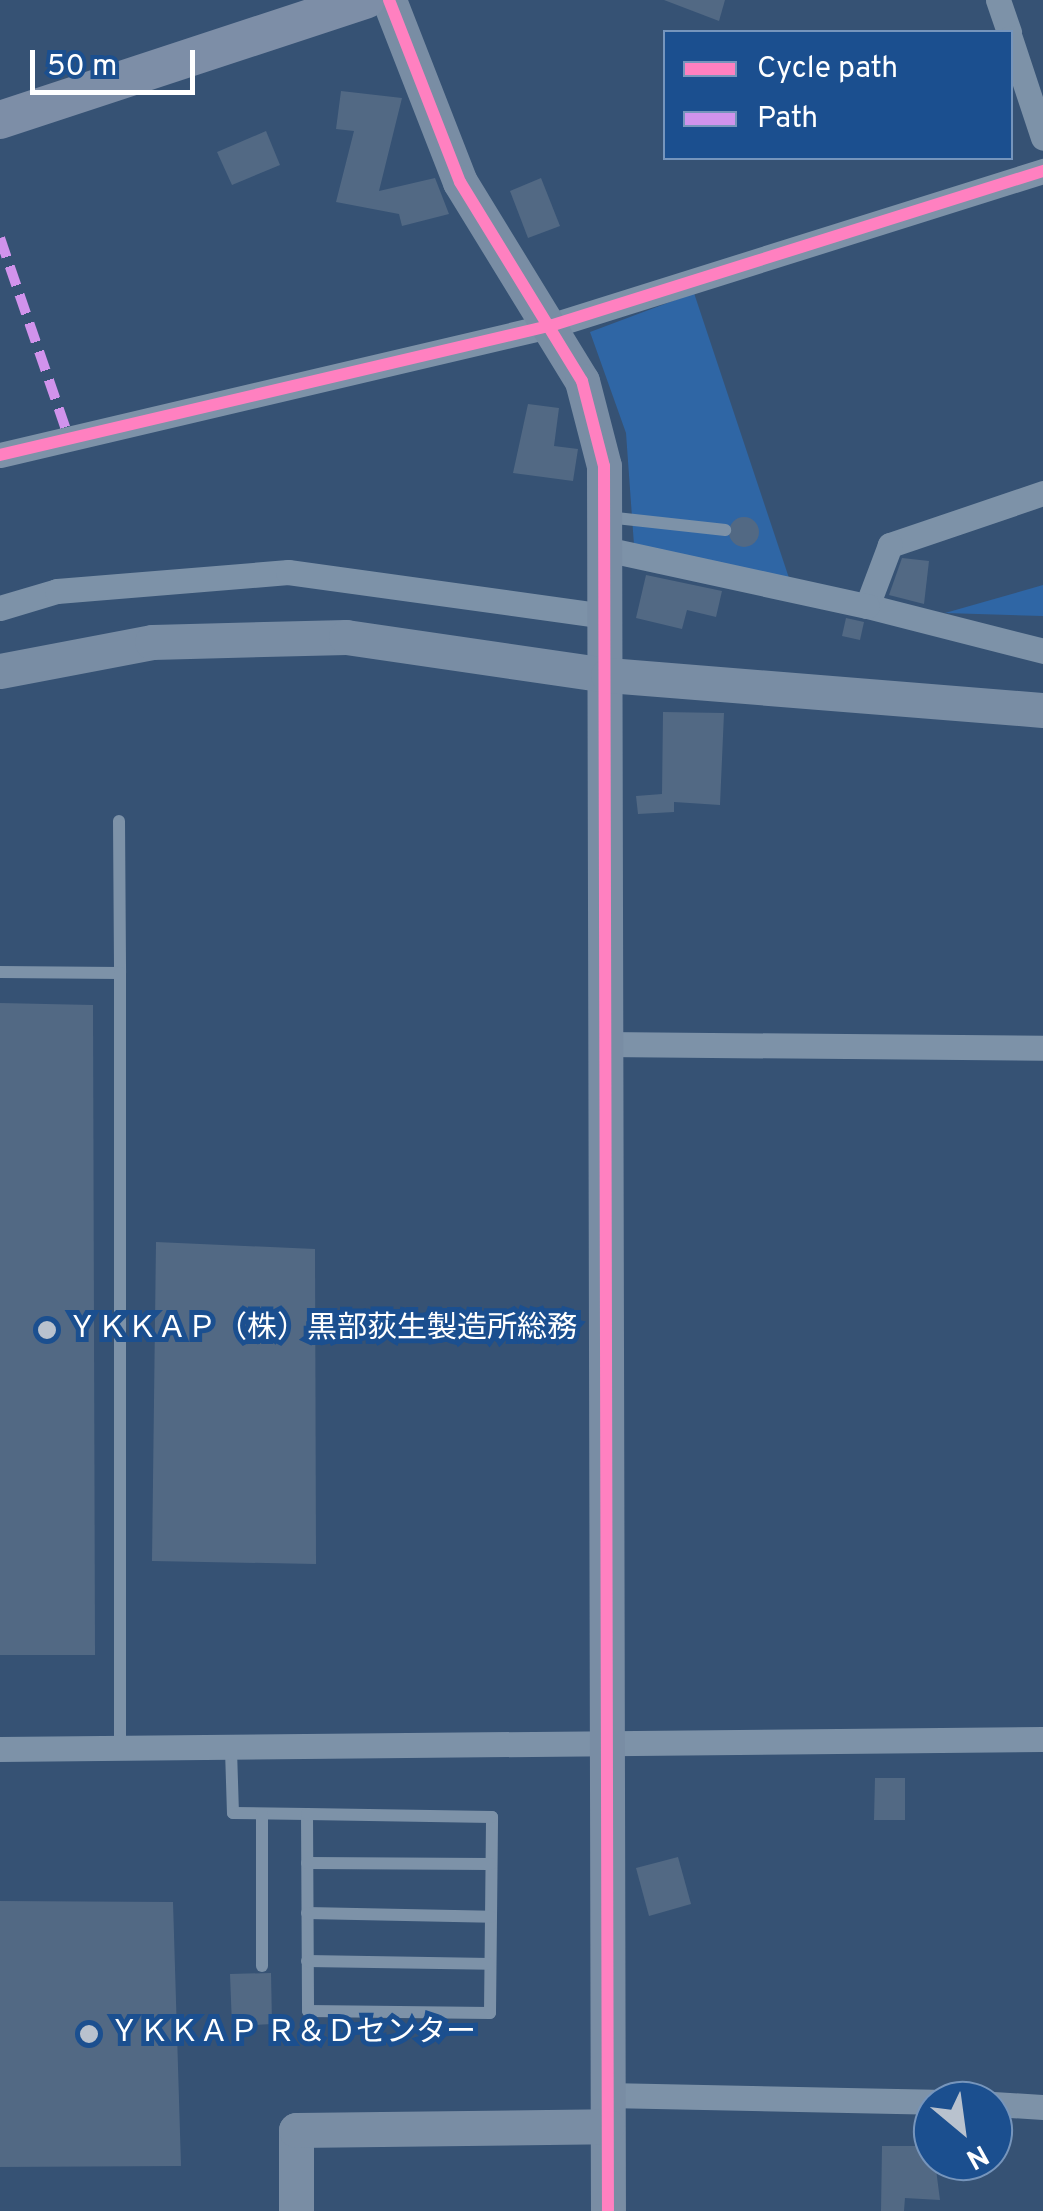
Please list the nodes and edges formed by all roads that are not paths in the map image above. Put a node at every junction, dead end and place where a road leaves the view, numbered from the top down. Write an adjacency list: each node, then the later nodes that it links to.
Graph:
1 (366, 0): 6 (main road)
2 (389, 0): 9 (street)
3 (998, 0): 4 (street)
4 (1008, 30)
5 (1013, 44): 7 (street)
6 (0, 120)
7 (1043, 138)
8 (1043, 171): 9 (street)
9 (553, 325): 10 (street); 13 (street)
10 (0, 455)
11 (1043, 493): 14 (street)
12 (725, 530): 13 (lane)
13 (605, 532): 14 (street); 16 (street)
14 (867, 606): 17 (street)
15 (0, 608): 16 (street)
16 (606, 616): 19 (street)
17 (1043, 651)
18 (0, 671): 19 (street)
19 (608, 675): 20 (street); 24 (street)
20 (1043, 710)
21 (120, 820): 23 (lane)
22 (0, 972): 23 (lane)
23 (120, 973): 28 (lane)
24 (604, 1044): 25 (street); 30 (street)
25 (1043, 1048)
26 (1043, 1739): 30 (street)
27 (0, 1749): 28 (street)
28 (120, 1750): 29 (street)
29 (231, 1750): 30 (street); 31 (lane)
30 (608, 1750): 43 (street)
31 (262, 1814): 32 (lane); 39 (lane)
32 (307, 1814): 33 (lane); 34 (lane)
33 (307, 1863): 34 (lane); 35 (lane)
34 (491, 1864): 36 (lane)
35 (307, 1914): 36 (lane); 37 (lane)
36 (490, 1917): 38 (lane)
37 (308, 1961): 38 (lane); 38 (lane)
38 (490, 1964)
39 (262, 1966)
40 (913, 2102): 43 (street)
41 (1013, 2105): 42 (street)
42 (1043, 2107)
43 (607, 2110): 44 (street); 45 (street)
44 (296, 2211)
45 (608, 2211)

